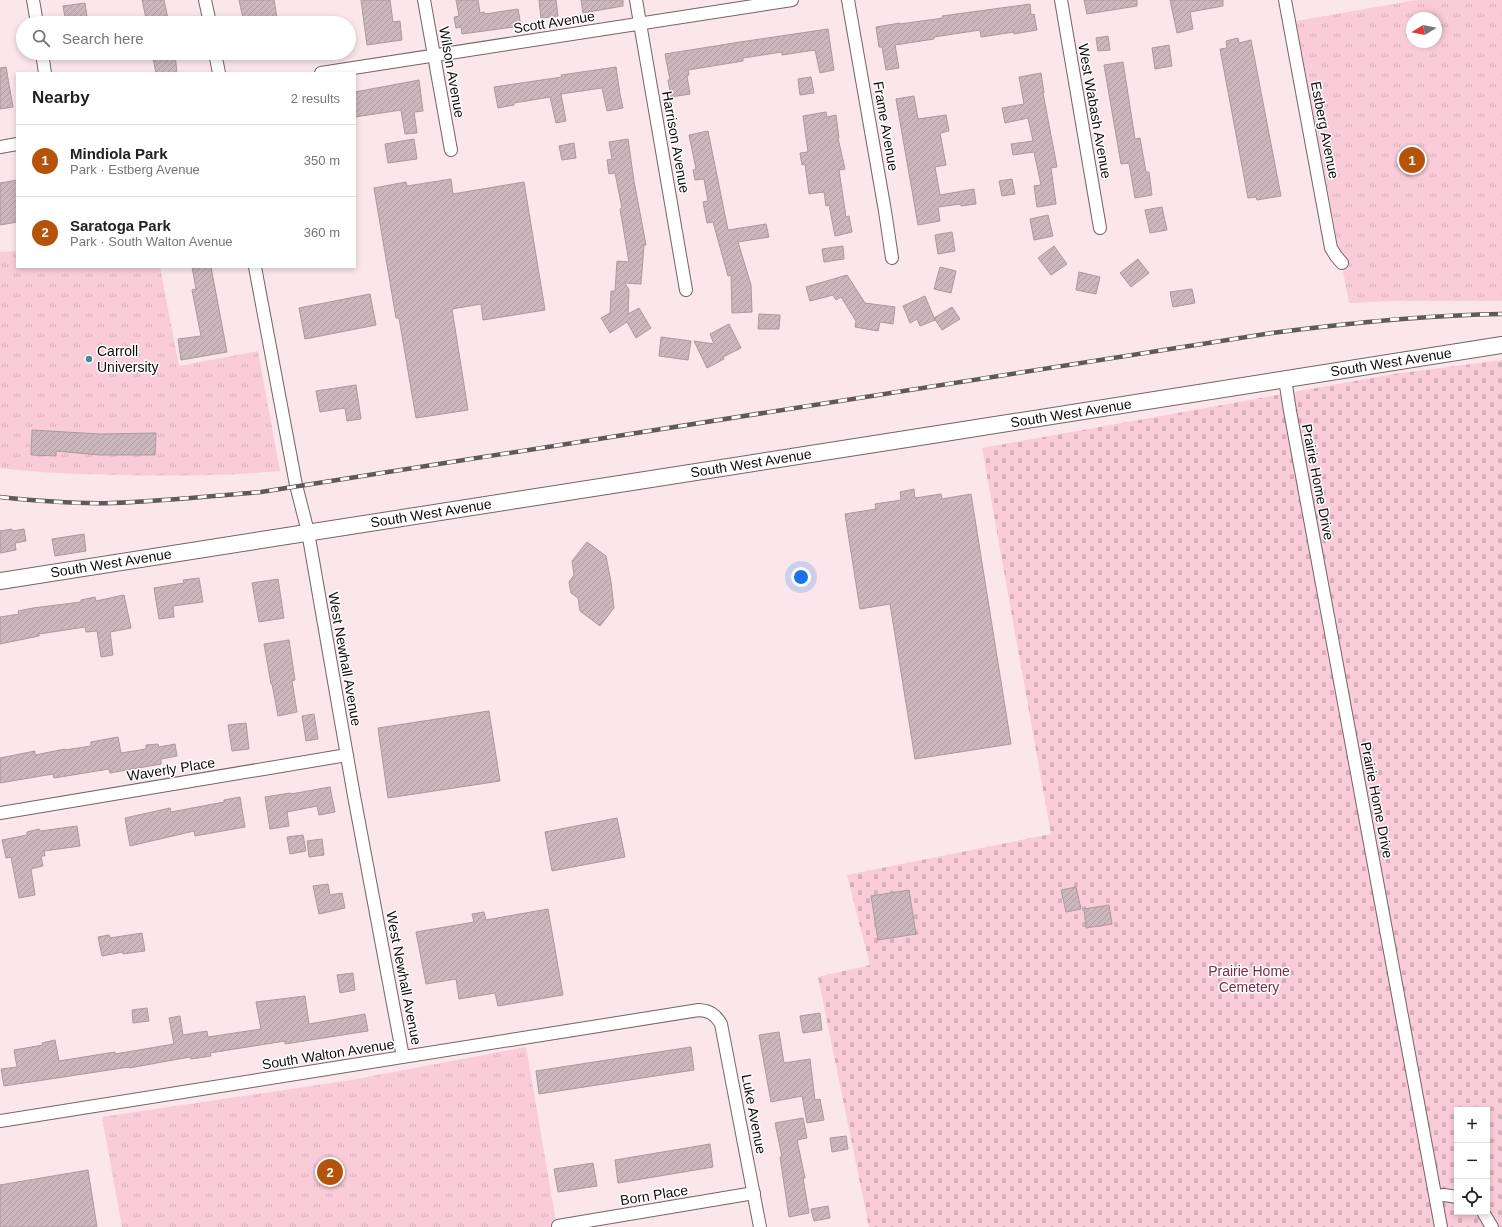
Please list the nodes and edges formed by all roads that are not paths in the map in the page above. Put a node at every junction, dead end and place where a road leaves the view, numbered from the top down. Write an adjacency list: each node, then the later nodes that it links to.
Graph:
1 (33, 0): 9 (street)
2 (205, 0): 10 (street)
3 (424, 0): 12 (street, Wilson Avenue)
4 (636, 0): 11 (street, Harrison Avenue)
5 (792, 0): 11 (street, Scott Avenue)
6 (848, 0): 22 (street, Frame Avenue)
7 (1061, 0): 21 (street, West Wabash Avenue)
8 (1285, 0): 23 (street, Estberg Avenue)
9 (36, 16)
10 (208, 16)
11 (640, 24): 12 (street, Scott Avenue); 25 (street, Harrison Avenue)
12 (434, 56): 17 (street, Scott Avenue); 20 (street, Wilson Avenue)
13 (43, 60): 15 (street)
14 (216, 60): 16 (street)
15 (45, 72)
16 (219, 72)
17 (328, 72)
18 (16, 144): 19 (street)
19 (0, 147)
20 (451, 150)
21 (1100, 228)
22 (892, 258)
23 (1342, 263)
24 (255, 268): 28 (street, West Newhall Avenue)
25 (686, 290)
26 (1502, 345): 27 (street, South West Avenue)
27 (1285, 379): 28 (street, South West Avenue); 36 (street, Prairie Home Drive)
28 (308, 532): 29 (street, South West Avenue); 30 (street, West Newhall Avenue)
29 (0, 581)
30 (347, 755): 31 (street, Waverly Place); 33 (street, West Newhall Avenue)
31 (0, 813)
32 (708, 1011): 33 (street, South Walton Avenue); 35 (street, Luke Avenue)
33 (403, 1057): 34 (street, South Walton Avenue)
34 (0, 1121)
35 (754, 1193): 39 (street, Born Place); 40 (street, Luke Avenue)
36 (1436, 1196): 37 (street); 41 (street, Prairie Home Drive)
37 (1454, 1197)
38 (1485, 1215): 42 (street)
39 (558, 1226)
40 (760, 1227)
41 (1441, 1227)
42 (1492, 1227)

